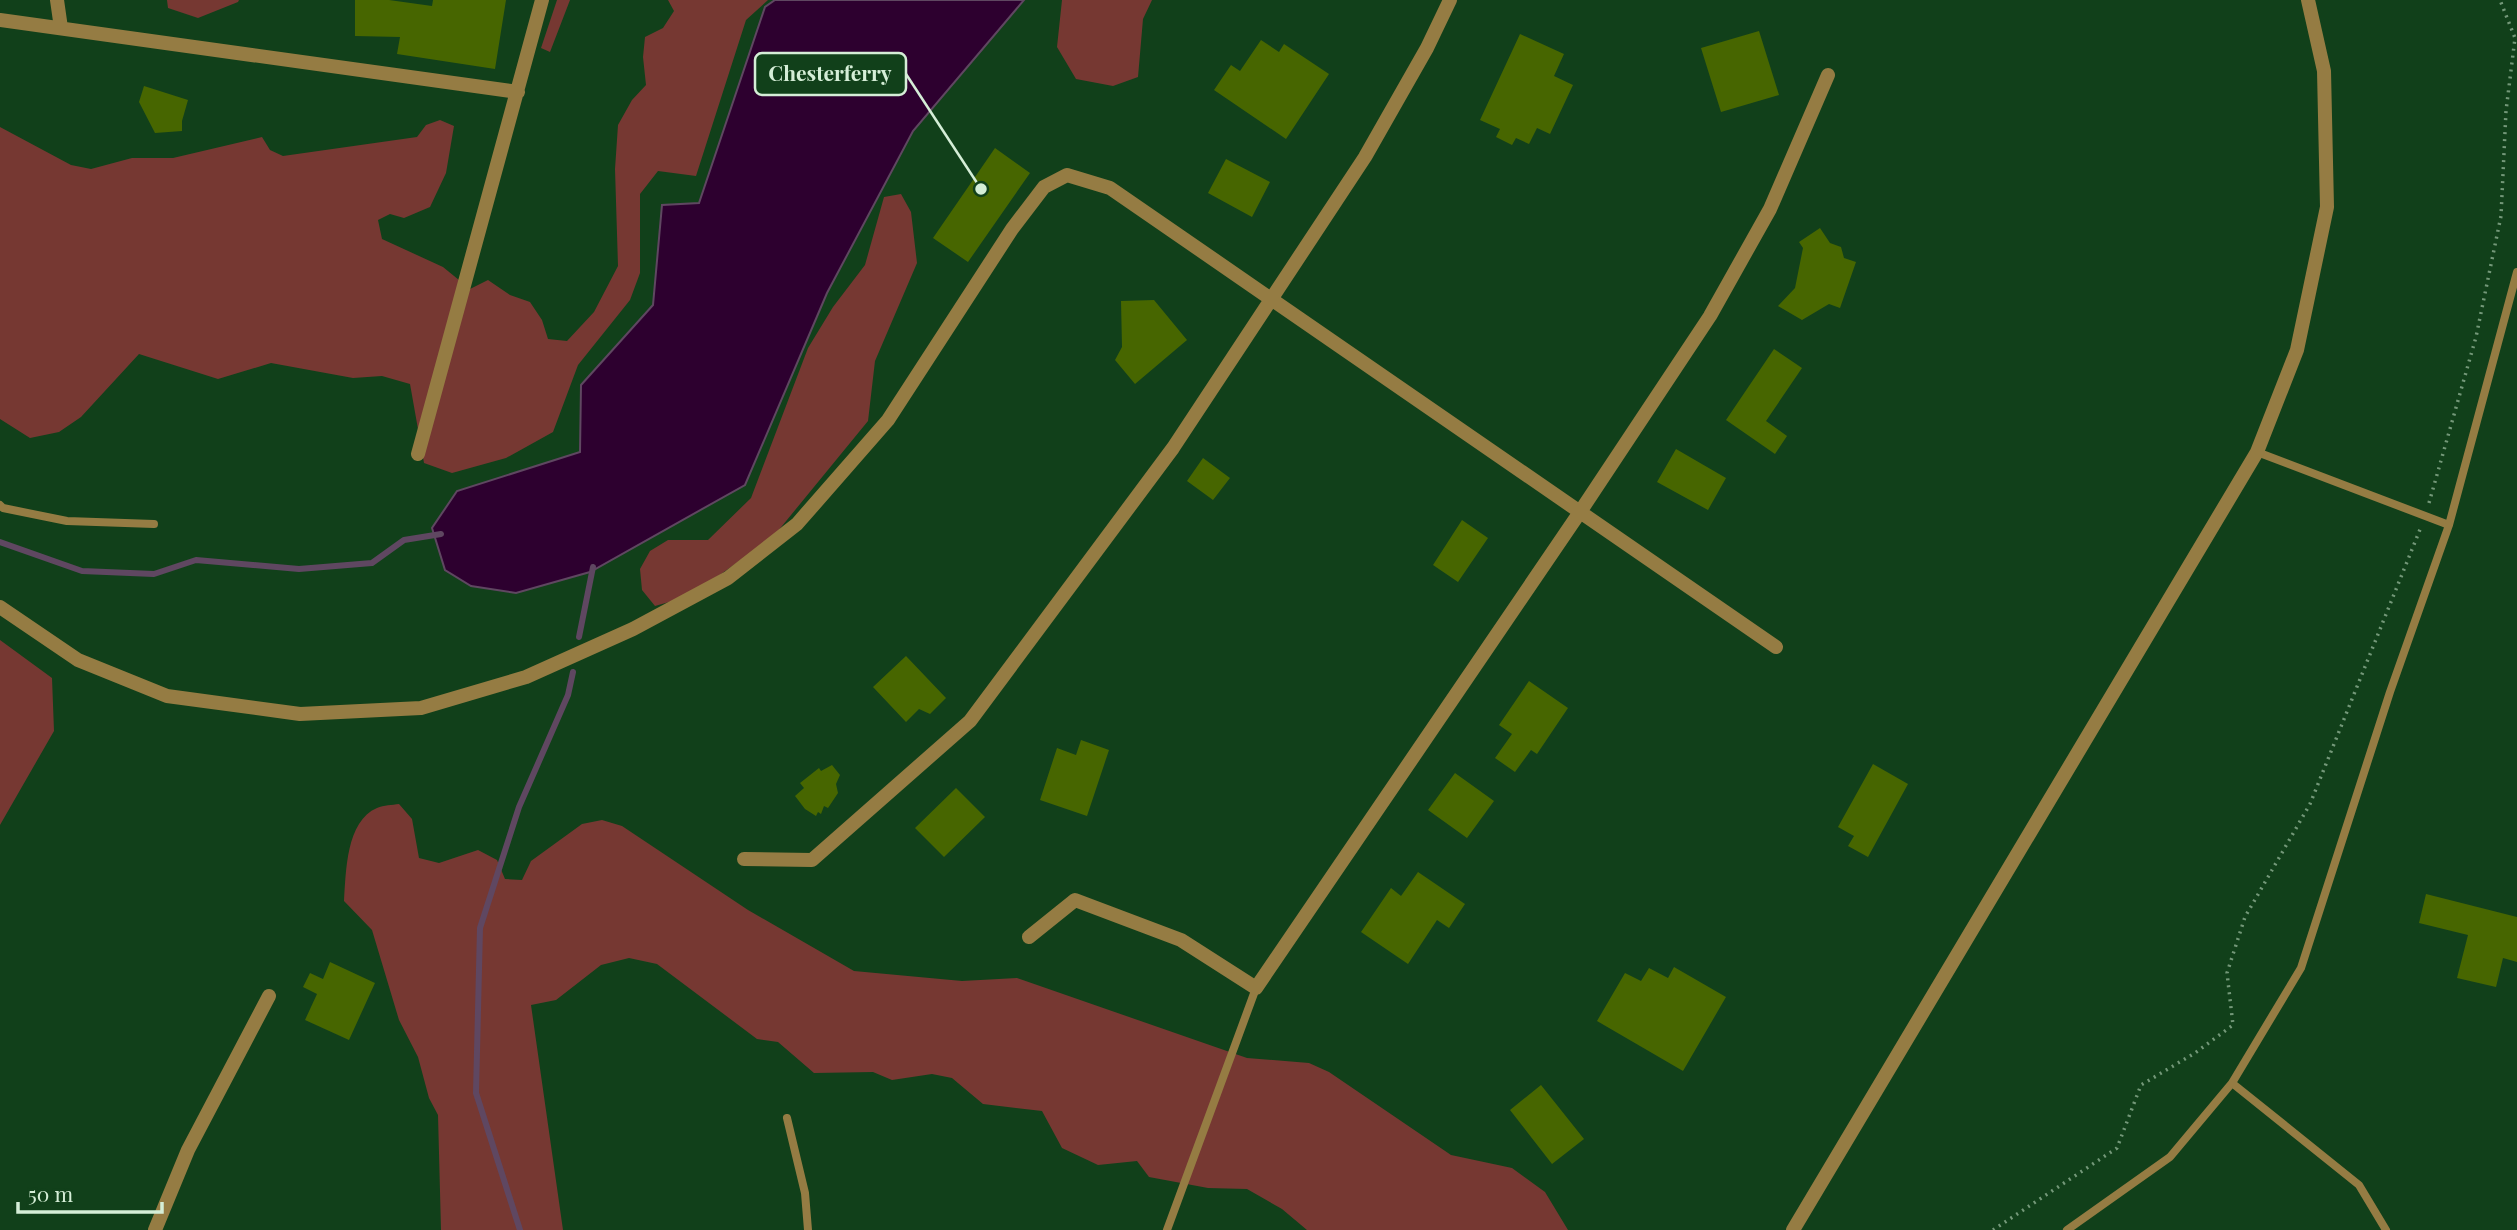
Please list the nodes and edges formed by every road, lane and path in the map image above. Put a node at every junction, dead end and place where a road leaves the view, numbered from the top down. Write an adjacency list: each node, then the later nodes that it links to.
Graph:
1 (57, 0): 7 (street)
2 (542, 0): 9 (street)
3 (1450, 0): 11 (street)
4 (2308, 0): 12 (street)
5 (2500, 0): 16 (path)
6 (0, 20): 7 (street)
7 (61, 28): 9 (street)
8 (1828, 75): 15 (street)
9 (518, 92): 13 (street)
10 (2517, 272): 18 (lane)
11 (1271, 299): 15 (street); 19 (street); 21 (street)
12 (2257, 452): 16 (lane); 30 (street)
13 (418, 454)
14 (0, 505): 17 (lane)
15 (1580, 512): 20 (street); 23 (street)
16 (2426, 516): 18 (lane); 31 (path)
17 (154, 524)
18 (2449, 525): 25 (lane)
19 (0, 607)
20 (1776, 647)
21 (744, 859)
22 (1028, 937): 23 (street)
23 (1256, 988): 29 (lane)
24 (269, 996): 27 (street)
25 (2232, 1083): 32 (lane); 33 (lane)
26 (787, 1118): 28 (lane)
27 (155, 1230)
28 (808, 1230)
29 (1167, 1230)
30 (1793, 1230)
31 (1993, 1230)
32 (2067, 1230)
33 (2386, 1230)

